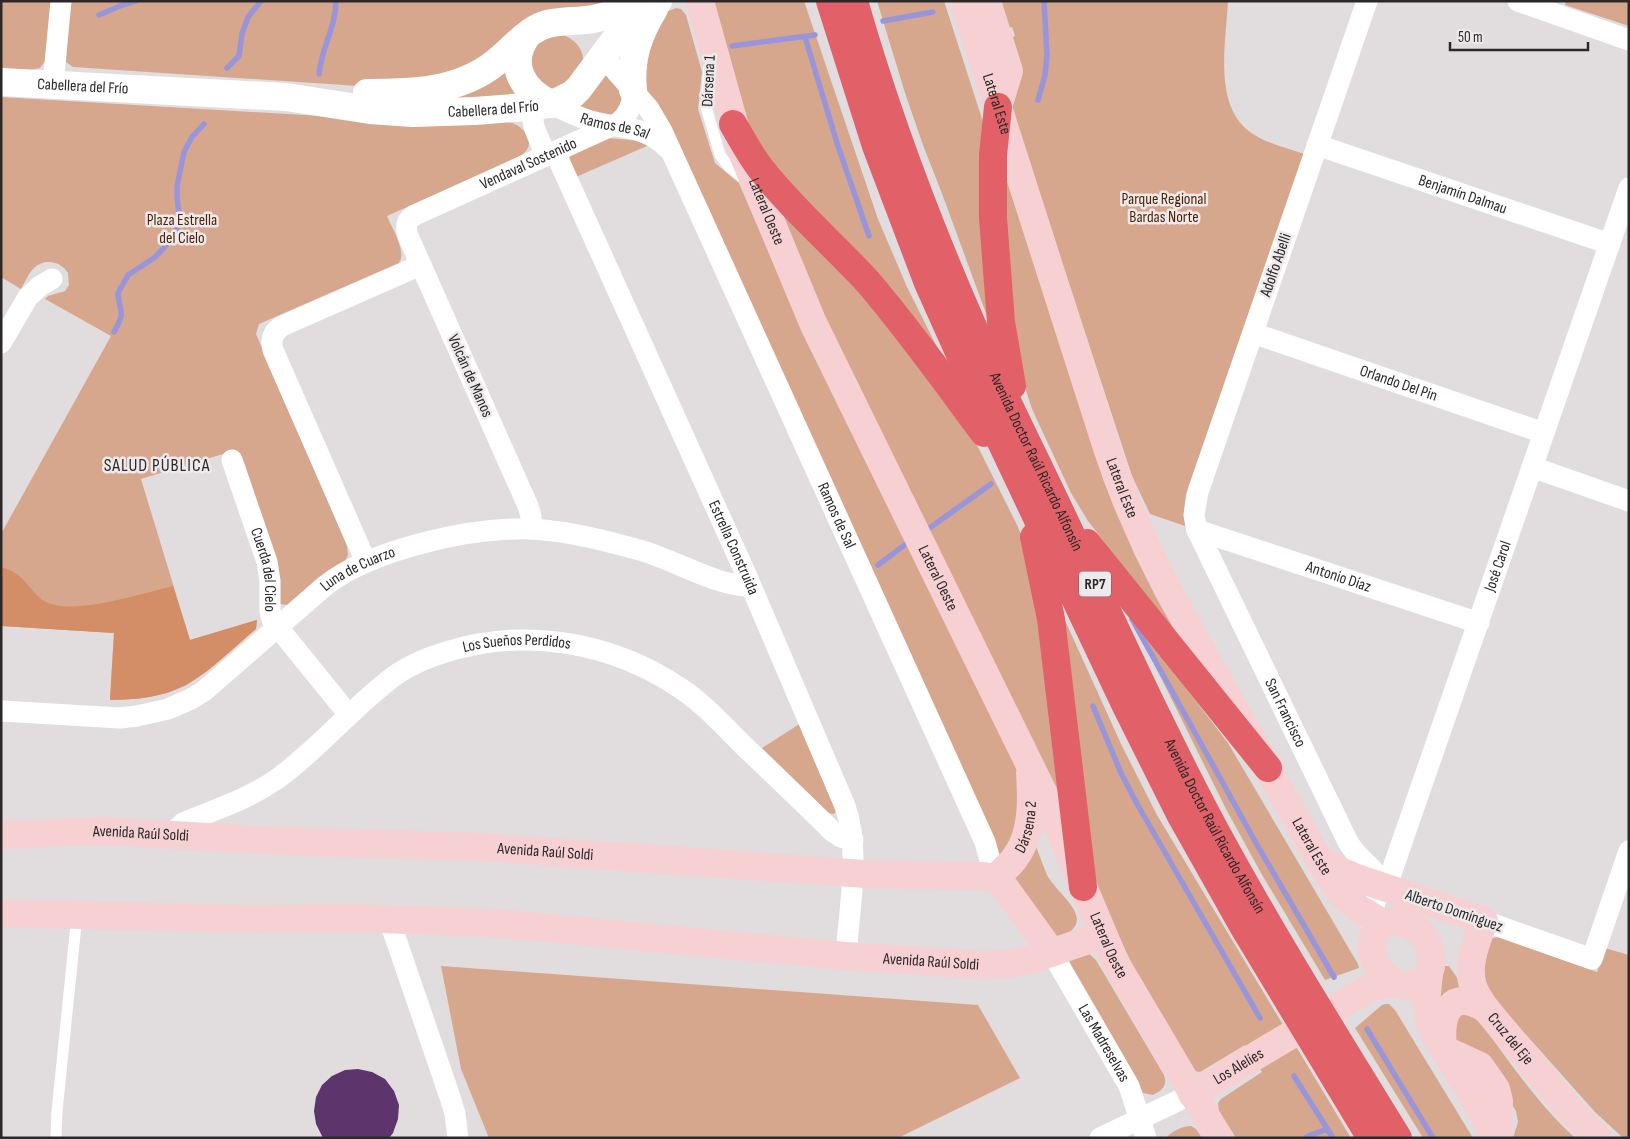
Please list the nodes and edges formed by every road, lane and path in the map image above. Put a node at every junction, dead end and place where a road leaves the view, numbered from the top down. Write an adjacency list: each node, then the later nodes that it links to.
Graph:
1 (60, 1): 16 (street)
2 (650, 1): 11 (street, Cabellera del Frío)
3 (658, 1): 14 (street, Cabellera del Frío); 17 (street)
4 (700, 1): 13 (main road, Lateral Oeste)
5 (830, 1): 38 (highway, Avenida Doctor Raúl Ricardo Alfonsín / RP7)
6 (854, 1): 35 (highway, Avenida Doctor Raúl Ricardo Alfonsín / RP7)
7 (964, 1): 20 (main road, Lateral Este)
8 (985, 1): 20 (main road)
9 (1367, 1): 23 (street, Adolfo Abelli)
10 (1518, 1): 12 (street)
11 (534, 31): 14 (street); 18 (street, Cabellera del Frío); 19 (street)
12 (1629, 40)
13 (712, 45): 21 (main road, Lateral Oeste); 26 (lane, Dársena 1)
14 (603, 56): 17 (street, Ramos de Sal); 19 (street, Cabellera del Frío)
15 (1, 82): 16 (street, Cabellera del Frío)
16 (53, 84): 18 (street, Cabellera del Frío)
17 (633, 90): 22 (street, Vendaval Sostenido); 25 (street, Ramos de Sal)
18 (286, 97): 19 (street, Cabellera del Frío)
19 (536, 100): 22 (street, Ramos de Sal); 24 (street, Estrella Construida)
20 (998, 107): 35 (highway); 50 (main road, Lateral Este)
21 (733, 124): 26 (main road, Lateral Oeste); 38 (highway)
22 (613, 126): 24 (street, Vendaval Sostenido); 25 (street, Ramos de Sal)
23 (1317, 145): 29 (street, Benjamín Dalmau); 32 (street, Adolfo Abelli)
24 (551, 154): 28 (street, Vendaval Sostenido); 44 (street, Estrella Construida)
25 (672, 154): 57 (street, Ramos de Sal)
26 (757, 188): 49 (main road, Lateral Oeste)
27 (1629, 188): 29 (street, José Carol)
28 (407, 223): 30 (street, Volcán de Manos)
29 (1610, 244): 34 (street, José Carol)
30 (421, 265): 41 (street, Volcán de Manos); 43 (street)
31 (52, 279): 33 (street)
32 (1253, 333): 34 (street, Orlando Del Pin); 42 (street, Adolfo Abelli)
33 (1, 343)
34 (1544, 433): 37 (street, José Carol)
35 (1026, 439): 40 (highway, Avenida Doctor Raúl Ricardo Alfonsín / RP7)
36 (232, 460): 46 (street, Cuerda del Cielo)
37 (1532, 467): 39 (street); 45 (street, José Carol)
38 (1022, 487): 58 (highway); 79 (highway, Avenida Doctor Raúl Ricardo Alfonsín / RP7)
39 (1629, 501)
40 (1058, 508): 50 (highway); 80 (highway, Avenida Doctor Raúl Ricardo Alfonsín / RP7)
41 (531, 529): 43 (street, Luna de Cuarzo); 44 (street, Luna de Cuarzo)
42 (1197, 530): 45 (street, Antonio Díaz); 59 (street, San Francisco)
43 (366, 562): 46 (street, Luna de Cuarzo)
44 (750, 586): 53 (street, Estrella Construida)
45 (1478, 623): 59 (street, José Carol)
46 (277, 628): 47 (street, Luna de Cuarzo); 48 (street, Cuerda del Cielo)
47 (1, 711)
48 (349, 715): 52 (street, Los Sueños Perdidos); 53 (street, Los Sueños Perdidos)
49 (1029, 764): 57 (main road, Dársena 2); 58 (main road, Lateral Oeste)
50 (1268, 768): 55 (main road, Lateral Este)
51 (1, 835): 52 (main road, Avenida Raúl Soldi)
52 (175, 836): 56 (main road, Avenida Raúl Soldi)
53 (853, 840): 56 (street, Estrella Construida)
54 (1628, 857): 64 (street, Alberto Domínguez)
55 (1318, 858): 59 (main road, Alberto Domínguez); 67 (main road, Lateral Este)
56 (852, 873): 57 (main road, Avenida Raúl Soldi); 68 (street, Estrella Construida)
57 (995, 878): 66 (main road)
58 (1083, 887): 65 (main road, Lateral Oeste)
59 (1386, 888): 60 (main road); 64 (main road, Alberto Domínguez); 67 (street, José Carol)
60 (1417, 912): 64 (main road); 67 (main road, Los Alelíes); 69 (main road)
61 (1, 913): 62 (main road, Avenida Raúl Soldi)
62 (77, 915): 63 (main road, Avenida Raúl Soldi); 75 (lane)
63 (389, 919): 68 (main road, Avenida Raúl Soldi); 76 (street)
64 (1475, 924): 69 (main road); 70 (main road, Cruz del Eje)
65 (1103, 935): 66 (main road, Avenida Raúl Soldi); 73 (main road, Lateral Oeste)
66 (1052, 953): 68 (main road, Avenida Raúl Soldi); 74 (street, Las Madreselvas)
67 (1378, 953): 69 (main road); 69 (main road); 73 (main road, Los Alelíes)
68 (846, 956)
69 (1433, 961): 70 (main road); 72 (main road)
70 (1472, 985): 71 (main road, Cruz del Eje)
71 (1486, 1010): 72 (main road); 82 (main road, Cruz del Eje)
72 (1443, 1049): 81 (main road)
73 (1192, 1094): 74 (street, Los Alelíes); 78 (main road, Lateral Oeste)
74 (1143, 1128): 77 (street, Los Alelíes)
75 (56, 1138)
76 (458, 1138)
77 (1100, 1138)
78 (1220, 1138)
79 (1371, 1138)
80 (1398, 1138)
81 (1496, 1138)
82 (1598, 1138)

